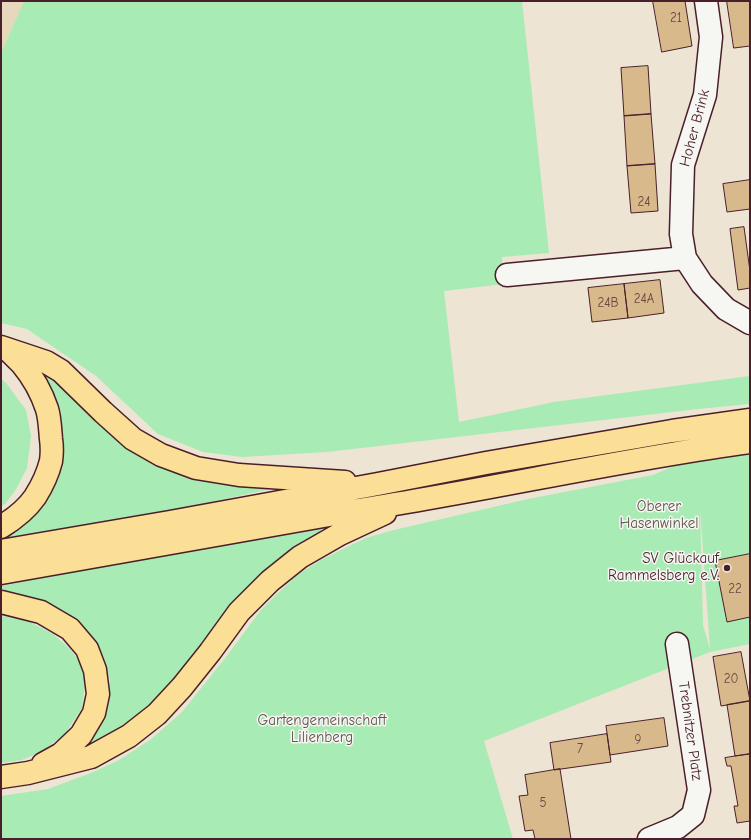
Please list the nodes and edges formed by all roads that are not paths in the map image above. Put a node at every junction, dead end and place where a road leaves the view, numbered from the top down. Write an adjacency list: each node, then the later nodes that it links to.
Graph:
1 (706, 1): 2 (street, Hoher Brink)
2 (685, 258): 3 (street); 4 (street, Hoher Brink)
3 (507, 275)
4 (750, 322)
5 (4, 348): 8 (highway); 10 (highway)
6 (750, 420): 8 (highway)
7 (750, 442): 9 (highway)
8 (378, 484): 11 (highway)
9 (408, 503): 12 (highway); 15 (highway)
10 (1, 527)
11 (1, 551)
12 (1, 573)
13 (1, 602): 15 (highway)
14 (677, 644): 17 (street, Trebnitzer Platz)
15 (28, 772): 16 (highway)
16 (1, 777)
17 (649, 839)

